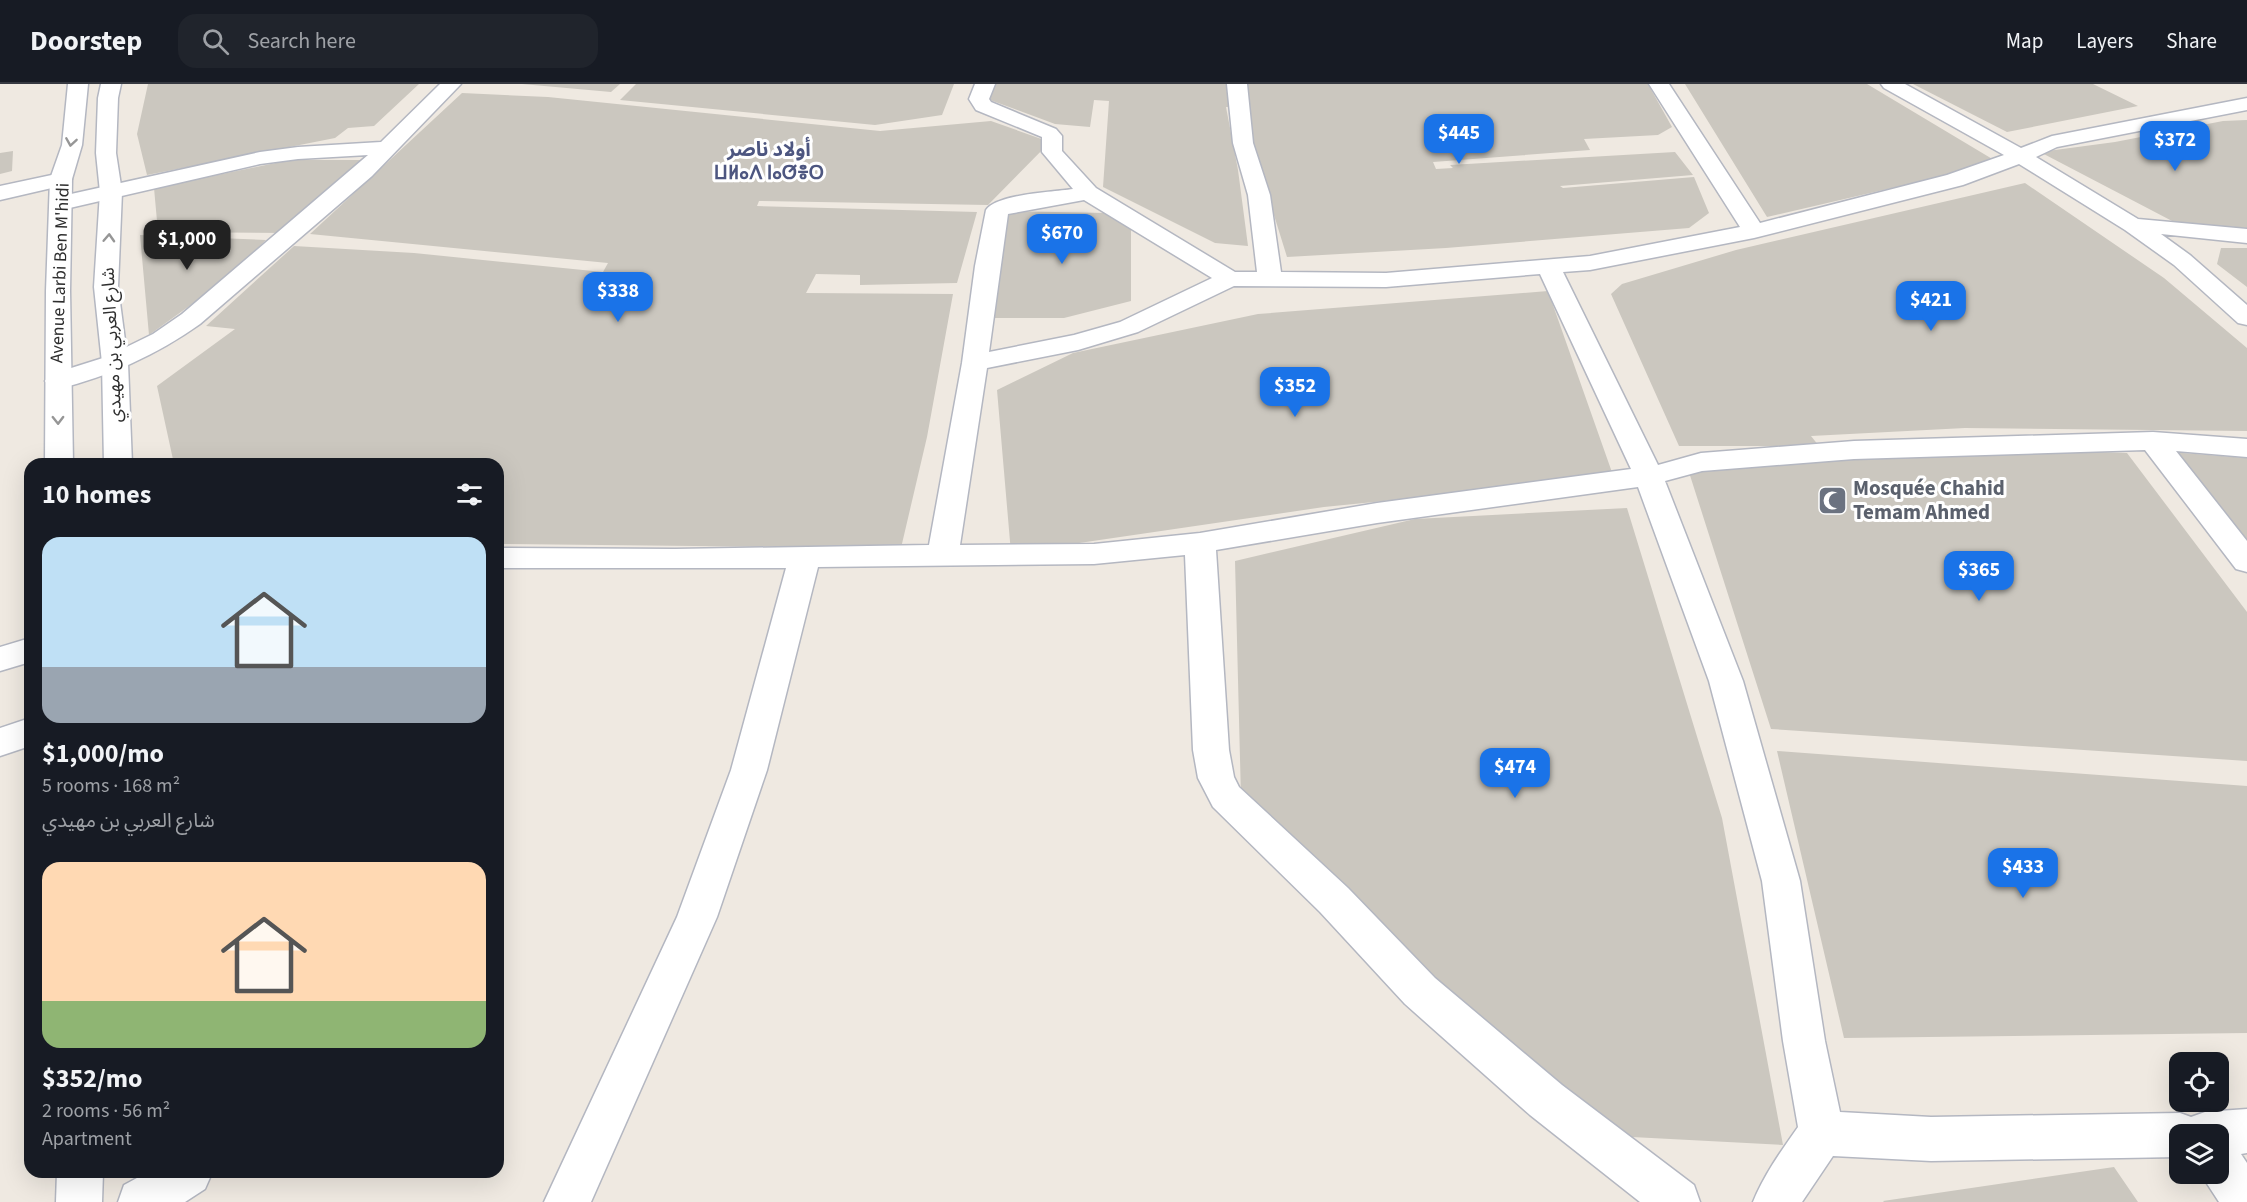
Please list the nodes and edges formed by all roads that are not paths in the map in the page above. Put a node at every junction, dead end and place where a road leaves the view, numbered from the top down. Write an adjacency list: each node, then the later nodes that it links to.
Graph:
1 (78, 84): 11 (street, Avenue Larbi Ben M'hidi, one-way to 11)
2 (111, 84): 12 (street, شارع العربي بن مهيدي)
3 (451, 84): 9 (street)
4 (985, 84): 14 (street)
5 (1237, 84): 21 (street)
6 (1659, 84): 17 (street)
7 (1891, 84): 10 (street)
8 (2247, 104): 10 (street)
9 (387, 148): 12 (street); 23 (street)
10 (2020, 156): 16 (street); 17 (street)
11 (62, 179): 13 (street); 15 (street, Avenue Larbi Ben M'hidi)
12 (111, 192): 15 (street); 23 (street, شارع العربي بن مهيدي, one-way to 12)
13 (0, 193)
14 (1088, 193): 20 (street); 24 (street)
15 (61, 203): 25 (street, Avenue Larbi Ben M'hidi)
16 (2133, 225): 18 (street); 22 (street)
17 (1754, 231): 19 (street)
18 (2247, 236)
19 (1548, 266): 21 (street); 30 (street)
20 (1230, 279): 21 (street); 24 (street)
21 (1270, 279)
22 (2247, 318)
23 (115, 363): 25 (street); 29 (street, شارع العربي بن مهيدي)
24 (975, 363): 32 (street)
25 (58, 381): 28 (street, Avenue Larbi Ben M'hidi, one-way to 28)
26 (2152, 441): 27 (street); 30 (street); 35 (street)
27 (2247, 448)
28 (59, 458)
29 (118, 458)
30 (1649, 476): 31 (street); 42 (street)
31 (1200, 543): 32 (street); 50 (street)
32 (943, 555): 33 (street)
33 (806, 556): 34 (street); 49 (street)
34 (504, 558)
35 (2247, 562)
36 (24, 652): 37 (street)
37 (0, 659)
38 (24, 734): 39 (street)
39 (0, 742)
40 (2247, 1131): 41 (street)
41 (2229, 1132)
42 (1822, 1133): 43 (street); 51 (street)
43 (2169, 1135)
44 (2229, 1176): 52 (street)
45 (80, 1178): 47 (street)
46 (189, 1182): 48 (street)
47 (79, 1202)
48 (141, 1202)
49 (567, 1202)
50 (1677, 1202)
51 (1776, 1202)
52 (2246, 1202)

